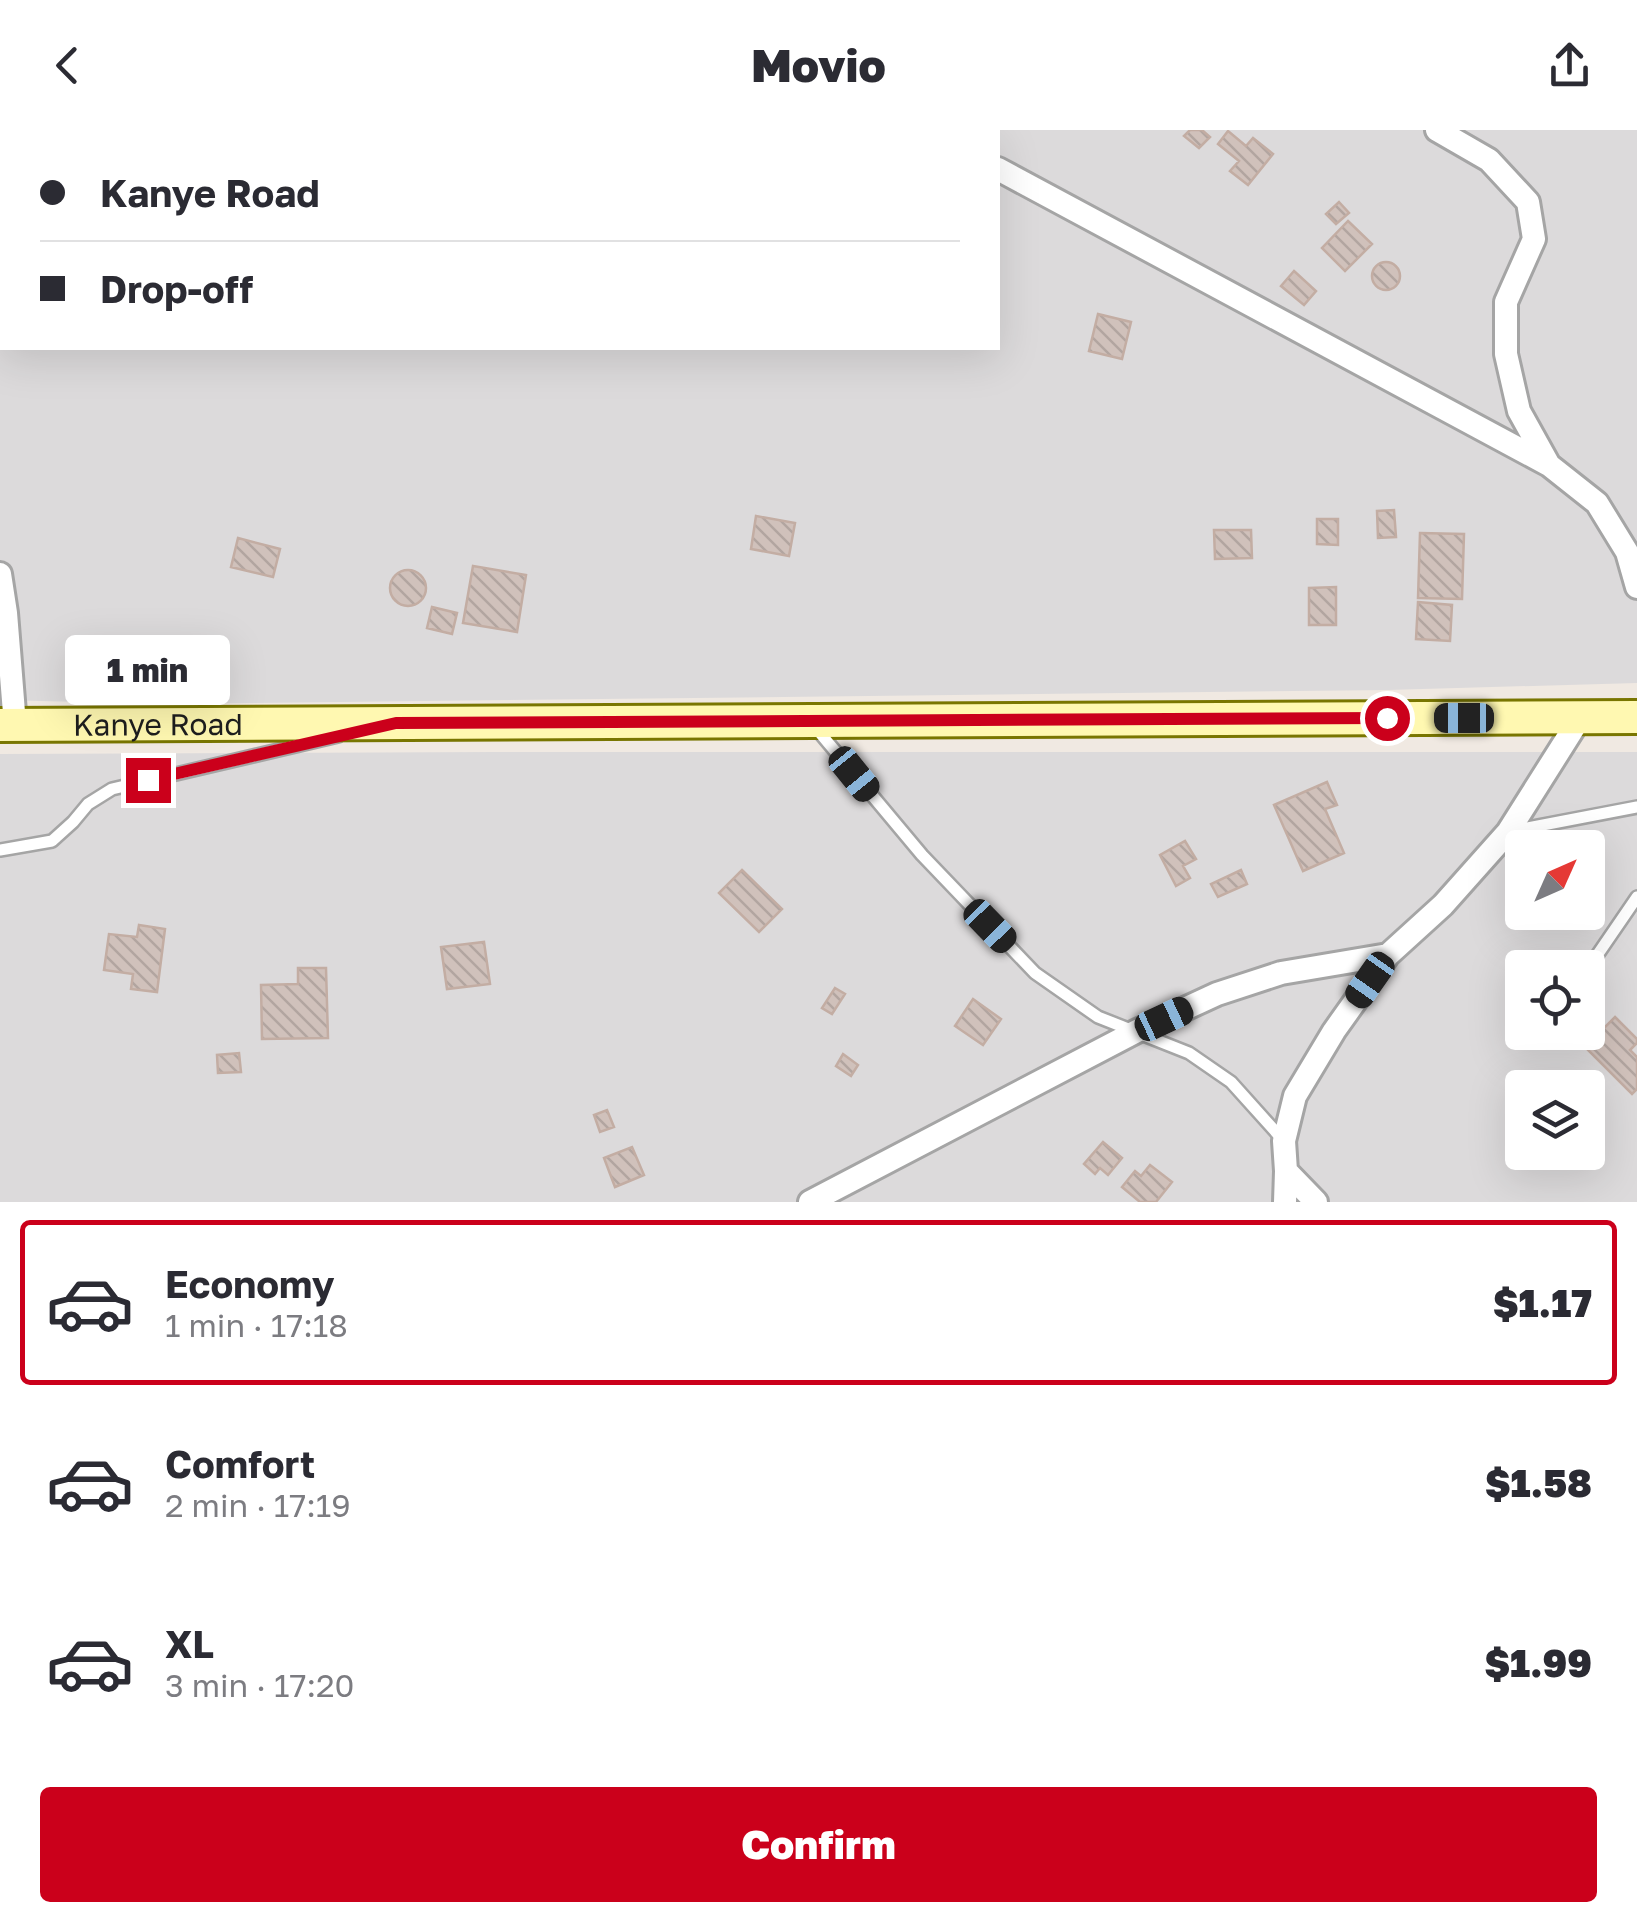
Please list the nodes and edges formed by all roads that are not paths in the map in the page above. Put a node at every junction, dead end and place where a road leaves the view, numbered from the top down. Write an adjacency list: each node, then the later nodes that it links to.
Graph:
1 (1437, 130): 3 (street)
2 (1000, 170): 3 (street)
3 (1549, 466): 4 (street)
4 (1632, 554): 6 (street)
5 (0, 574): 11 (street)
6 (1637, 586)
7 (1580, 718): 8 (main road, Kanye Road); 9 (main road, Kanye Road); 13 (street)
8 (1637, 718)
9 (810, 720): 10 (main road, Kanye Road); 20 (lane)
10 (396, 723): 11 (main road, Kanye Road); 16 (lane)
11 (7, 724)
12 (1637, 807): 14 (lane)
13 (1509, 830)
14 (1518, 830)
15 (1505, 835): 19 (street)
16 (0, 850)
17 (1637, 897): 18 (lane)
18 (1601, 950)
19 (1388, 955): 20 (street); 21 (street)
20 (1137, 1031): 21 (lane); 23 (street)
21 (1284, 1140): 22 (street)
22 (1286, 1170): 24 (street); 25 (street)
23 (810, 1202)
24 (1285, 1202)
25 (1316, 1202)

